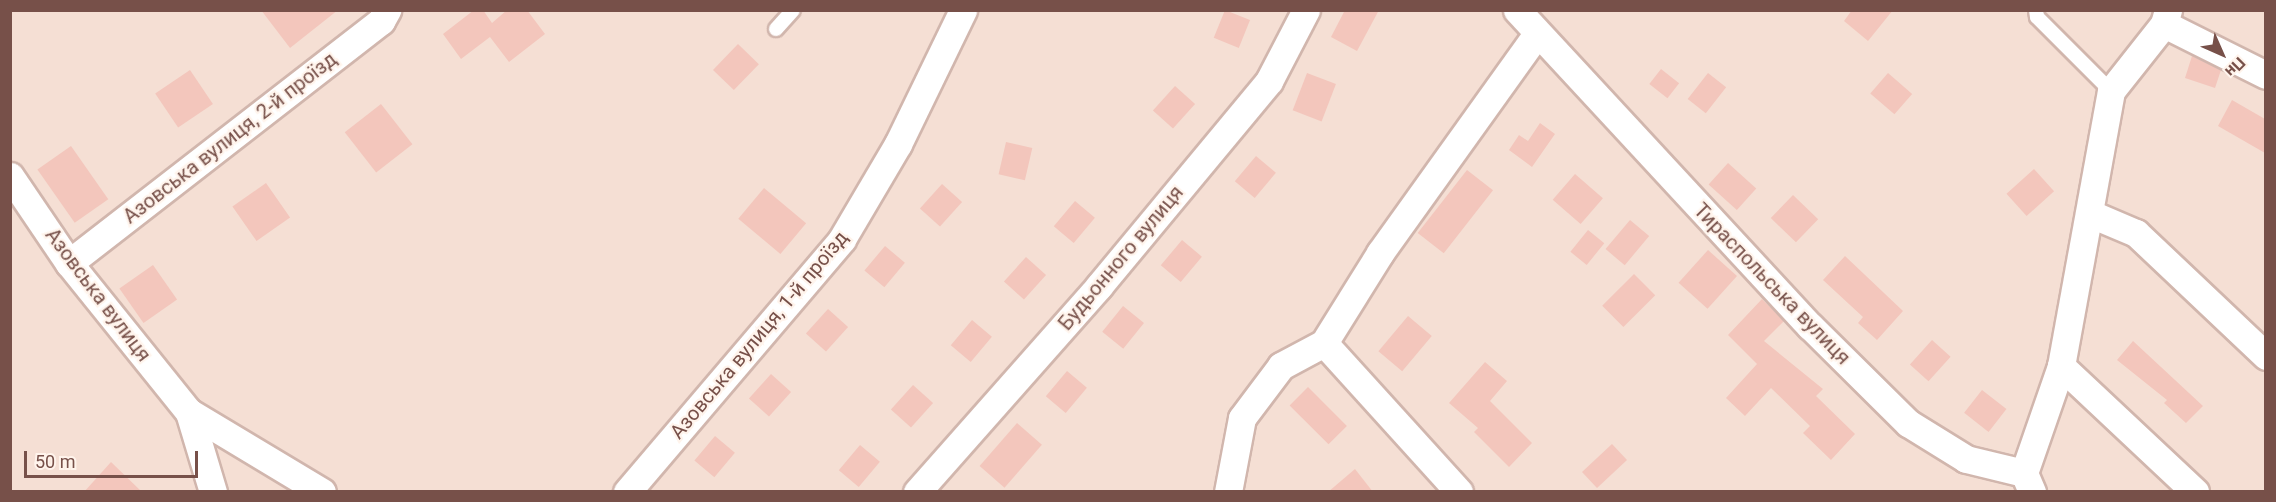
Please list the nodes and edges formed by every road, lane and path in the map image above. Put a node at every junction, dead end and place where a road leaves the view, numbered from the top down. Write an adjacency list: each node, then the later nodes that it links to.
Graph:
1 (387, 10): 14 (street, Азовська вулиця, 2-й проїзд)
2 (793, 10): 8 (lane)
3 (963, 10): 22 (street, Азовська вулиця, 1-й проїзд)
4 (1306, 10): 23 (street, Будьонного вулиця)
5 (1517, 10): 9 (street, Тираспольська вулиця)
6 (2035, 13): 11 (lane)
7 (2166, 17): 10 (street); 11 (street)
8 (776, 29)
9 (1537, 34): 15 (street); 19 (street, Тираспольська вулиця)
10 (2265, 75)
11 (2111, 91): 13 (street)
12 (15, 192): 14 (street, Азовська вулиця)
13 (2091, 214): 16 (street); 17 (street)
14 (69, 263): 18 (street, Азовська вулиця)
15 (1324, 343): 24 (street); 25 (street)
16 (2265, 356)
17 (2061, 366): 19 (street); 26 (street)
18 (189, 412): 20 (street); 21 (street)
19 (2028, 482)
20 (205, 487)
21 (322, 492)
22 (627, 492)
23 (917, 492)
24 (1228, 492)
25 (1459, 492)
26 (2195, 492)

